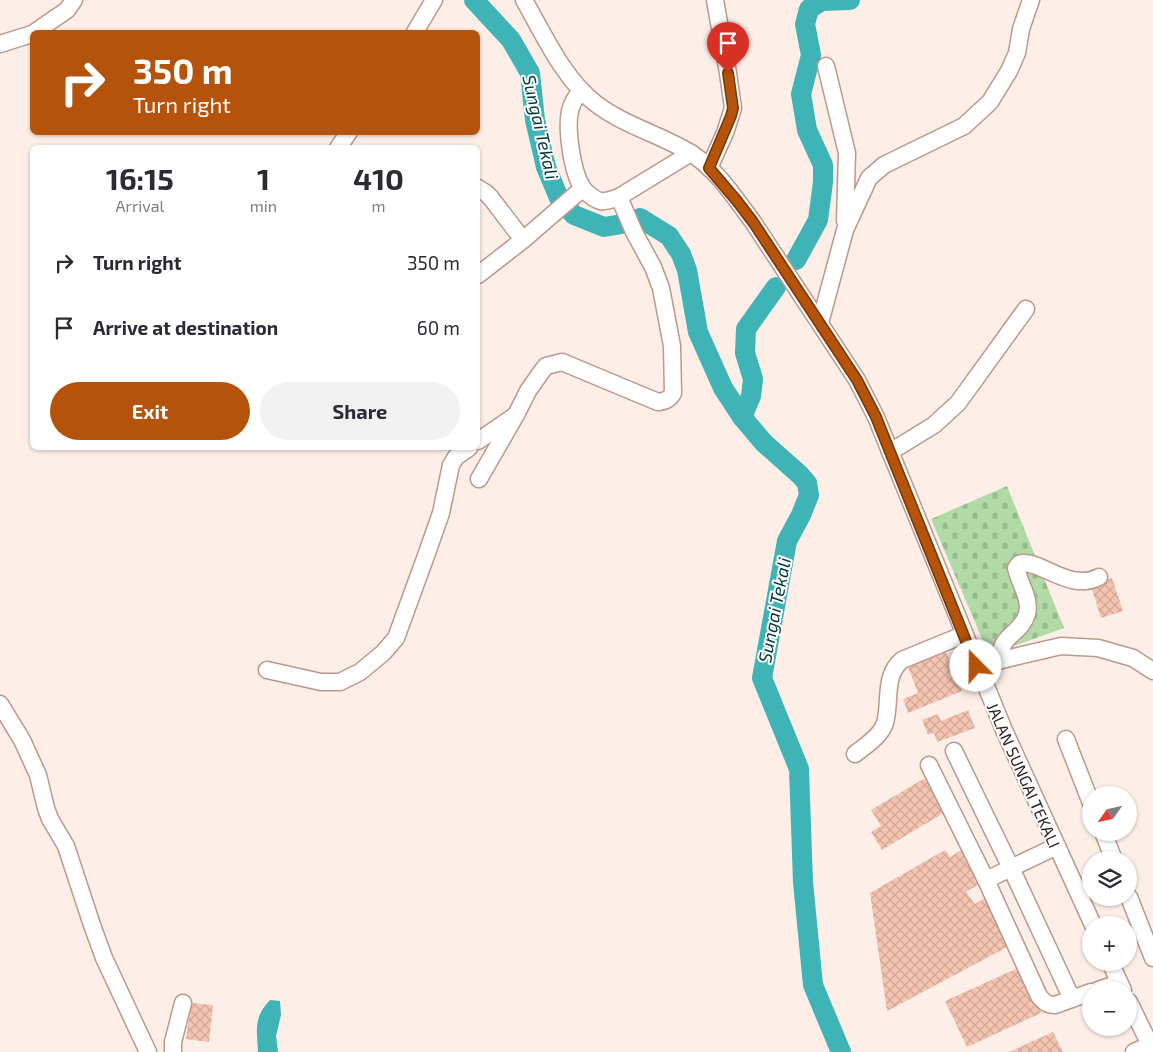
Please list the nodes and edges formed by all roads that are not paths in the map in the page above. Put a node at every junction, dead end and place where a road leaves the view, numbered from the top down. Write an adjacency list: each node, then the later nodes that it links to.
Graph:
1 (74, 0): 6 (street)
2 (434, 0): 7 (street)
3 (524, 0): 11 (street, JALAN SUNGAI TEKALI)
4 (716, 0): 13 (street)
5 (1031, 0): 17 (street)
6 (38, 30)
7 (416, 30)
8 (30, 34): 9 (street)
9 (0, 44)
10 (826, 66): 17 (street)
11 (582, 91): 12 (street, JALAN SUNGAI TEKALI); 15 (street)
12 (691, 153): 13 (street, JALAN SUNGAI TEKALI); 16 (street)
13 (709, 168): 21 (street, JALAN SUNGAI TEKALI)
14 (480, 189): 18 (street)
15 (578, 193): 16 (street); 18 (street)
16 (619, 197): 22 (street)
17 (845, 230): 21 (street)
18 (523, 240): 19 (street)
19 (480, 273)
20 (1026, 309): 25 (street)
21 (820, 323): 25 (street, JALAN SUNGAI TEKALI)
22 (517, 414): 23 (street); 26 (street)
23 (480, 440)
24 (465, 450): 31 (street)
25 (890, 452): 28 (street, JALAN SUNGAI TEKALI)
26 (479, 479)
27 (1099, 577): 29 (street)
28 (963, 635): 30 (street, JALAN SUNGAI TEKALI); 36 (street)
29 (1001, 660): 30 (street); 32 (street)
30 (976, 666): 39 (street, JALAN SUNGAI TEKALI)
31 (268, 670)
32 (1153, 671)
33 (0, 704): 50 (street)
34 (1066, 738): 38 (street)
35 (954, 752): 40 (street)
36 (855, 754)
37 (929, 765): 41 (street)
38 (1084, 786)
39 (1057, 846): 40 (street); 43 (street, JALAN SUNGAI TEKALI)
40 (1011, 868): 41 (street); 46 (street)
41 (986, 880): 46 (street)
42 (1133, 906): 44 (street)
43 (1089, 916)
44 (1153, 958)
45 (1082, 995): 46 (street)
46 (1072, 999)
47 (183, 1003): 51 (street)
48 (1137, 1018): 49 (street)
49 (1152, 1048): 52 (street)
50 (148, 1052)
51 (173, 1052)
52 (1134, 1052)

